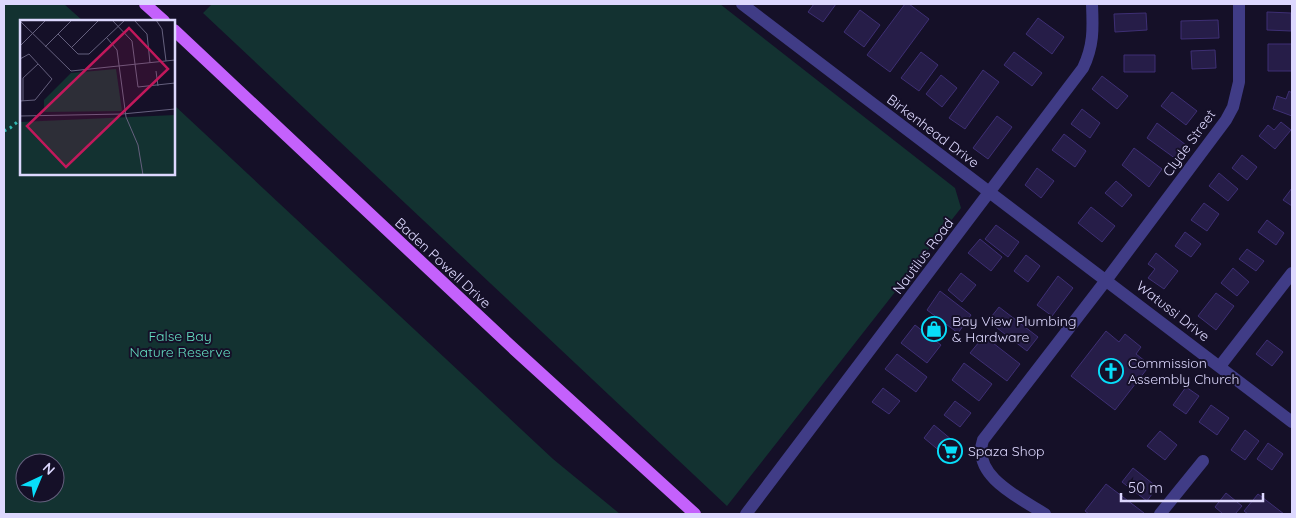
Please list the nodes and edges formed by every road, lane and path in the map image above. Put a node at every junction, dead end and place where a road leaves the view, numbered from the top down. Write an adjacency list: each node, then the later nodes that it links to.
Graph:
1 (145, 4): 5 (main road)
2 (742, 4): 9 (street, Birkenhead Drive)
3 (1092, 4): 9 (street, Nautilus Road)
4 (1239, 4): 11 (street, Clyde Street)
5 (163, 20)
6 (175, 31): 15 (main road, Baden Powell Drive)
7 (20, 120): 8 (path)
8 (4, 131)
9 (990, 193): 11 (street, Birkenhead Drive); 16 (street, Nautilus Road)
10 (1292, 274): 12 (street)
11 (1107, 279): 12 (street, Watussi Drive); 17 (street, Clyde Street)
12 (1220, 366): 13 (street, Watussi Drive)
13 (1292, 422)
14 (1203, 461): 18 (street)
15 (696, 514)
16 (746, 514)
17 (1045, 514)
18 (1160, 514)

